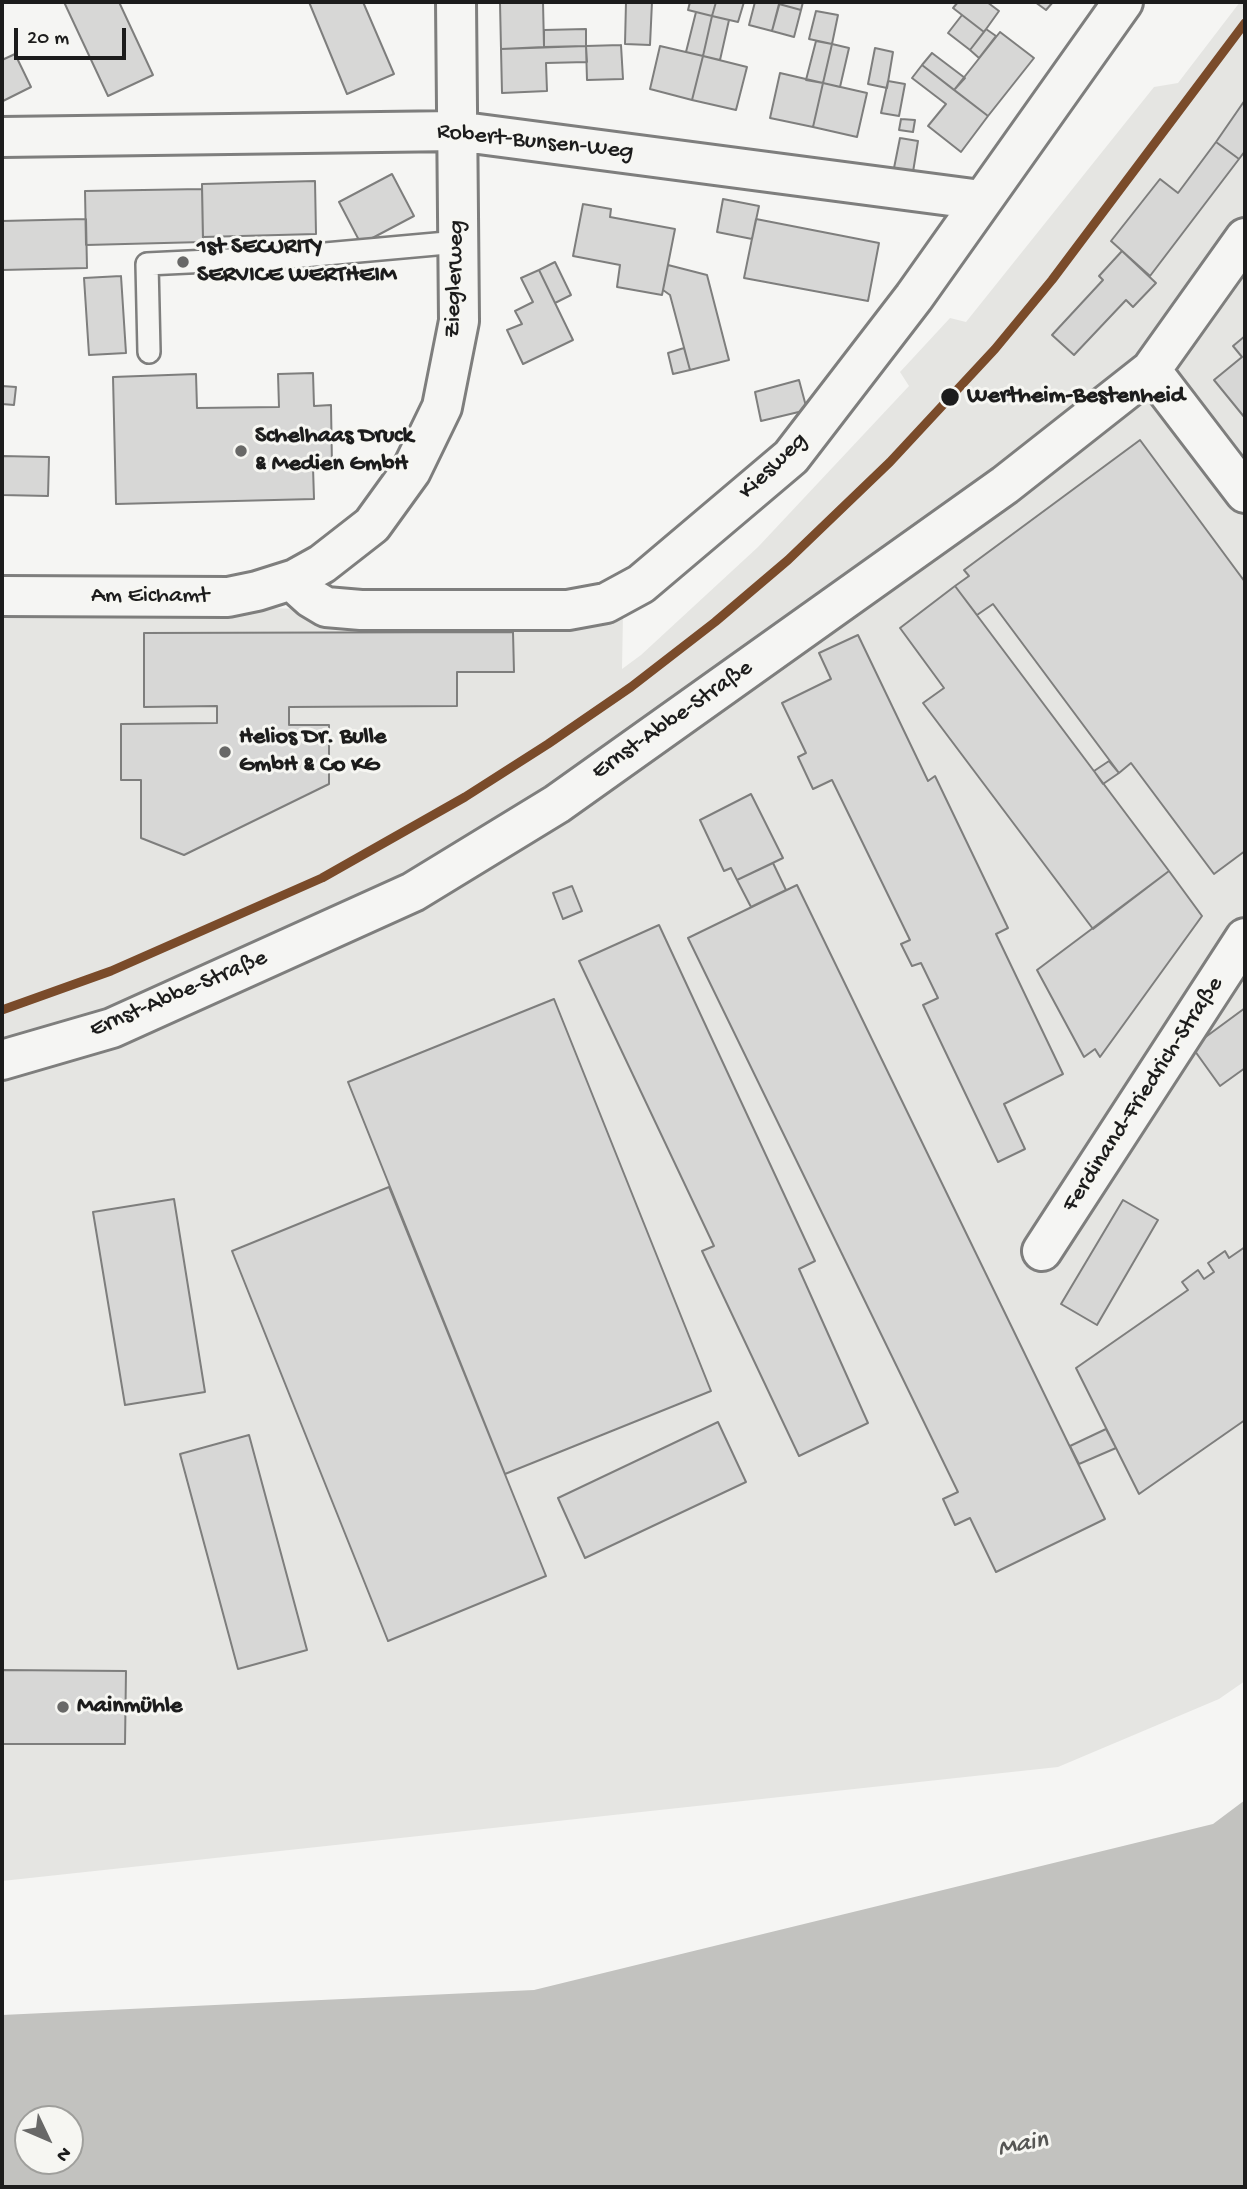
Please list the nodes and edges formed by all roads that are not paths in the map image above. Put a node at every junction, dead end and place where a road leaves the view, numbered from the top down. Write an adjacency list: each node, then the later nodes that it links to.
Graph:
1 (456, 2): 3 (street, Zieglerweg)
2 (1123, 2): 5 (street, Kiesweg)
3 (456, 131): 4 (street, Robert-Bunsen-Weg); 5 (street, Robert-Bunsen-Weg); 7 (street, Zieglerweg)
4 (2, 137)
5 (981, 200): 11 (street, Kiesweg)
6 (1245, 238): 9 (street, Ernst-Abbe-Straße)
7 (458, 242): 8 (lane); 11 (street, Zieglerweg)
8 (149, 352)
9 (1151, 370): 10 (street); 14 (street, Ernst-Abbe-Straße)
10 (1245, 493)
11 (295, 579): 12 (street, Am Eichamt)
12 (2, 596)
13 (1245, 938): 15 (street, Ferdinand-Friedrich-Straße)
14 (2, 1060)
15 (1042, 1251)

